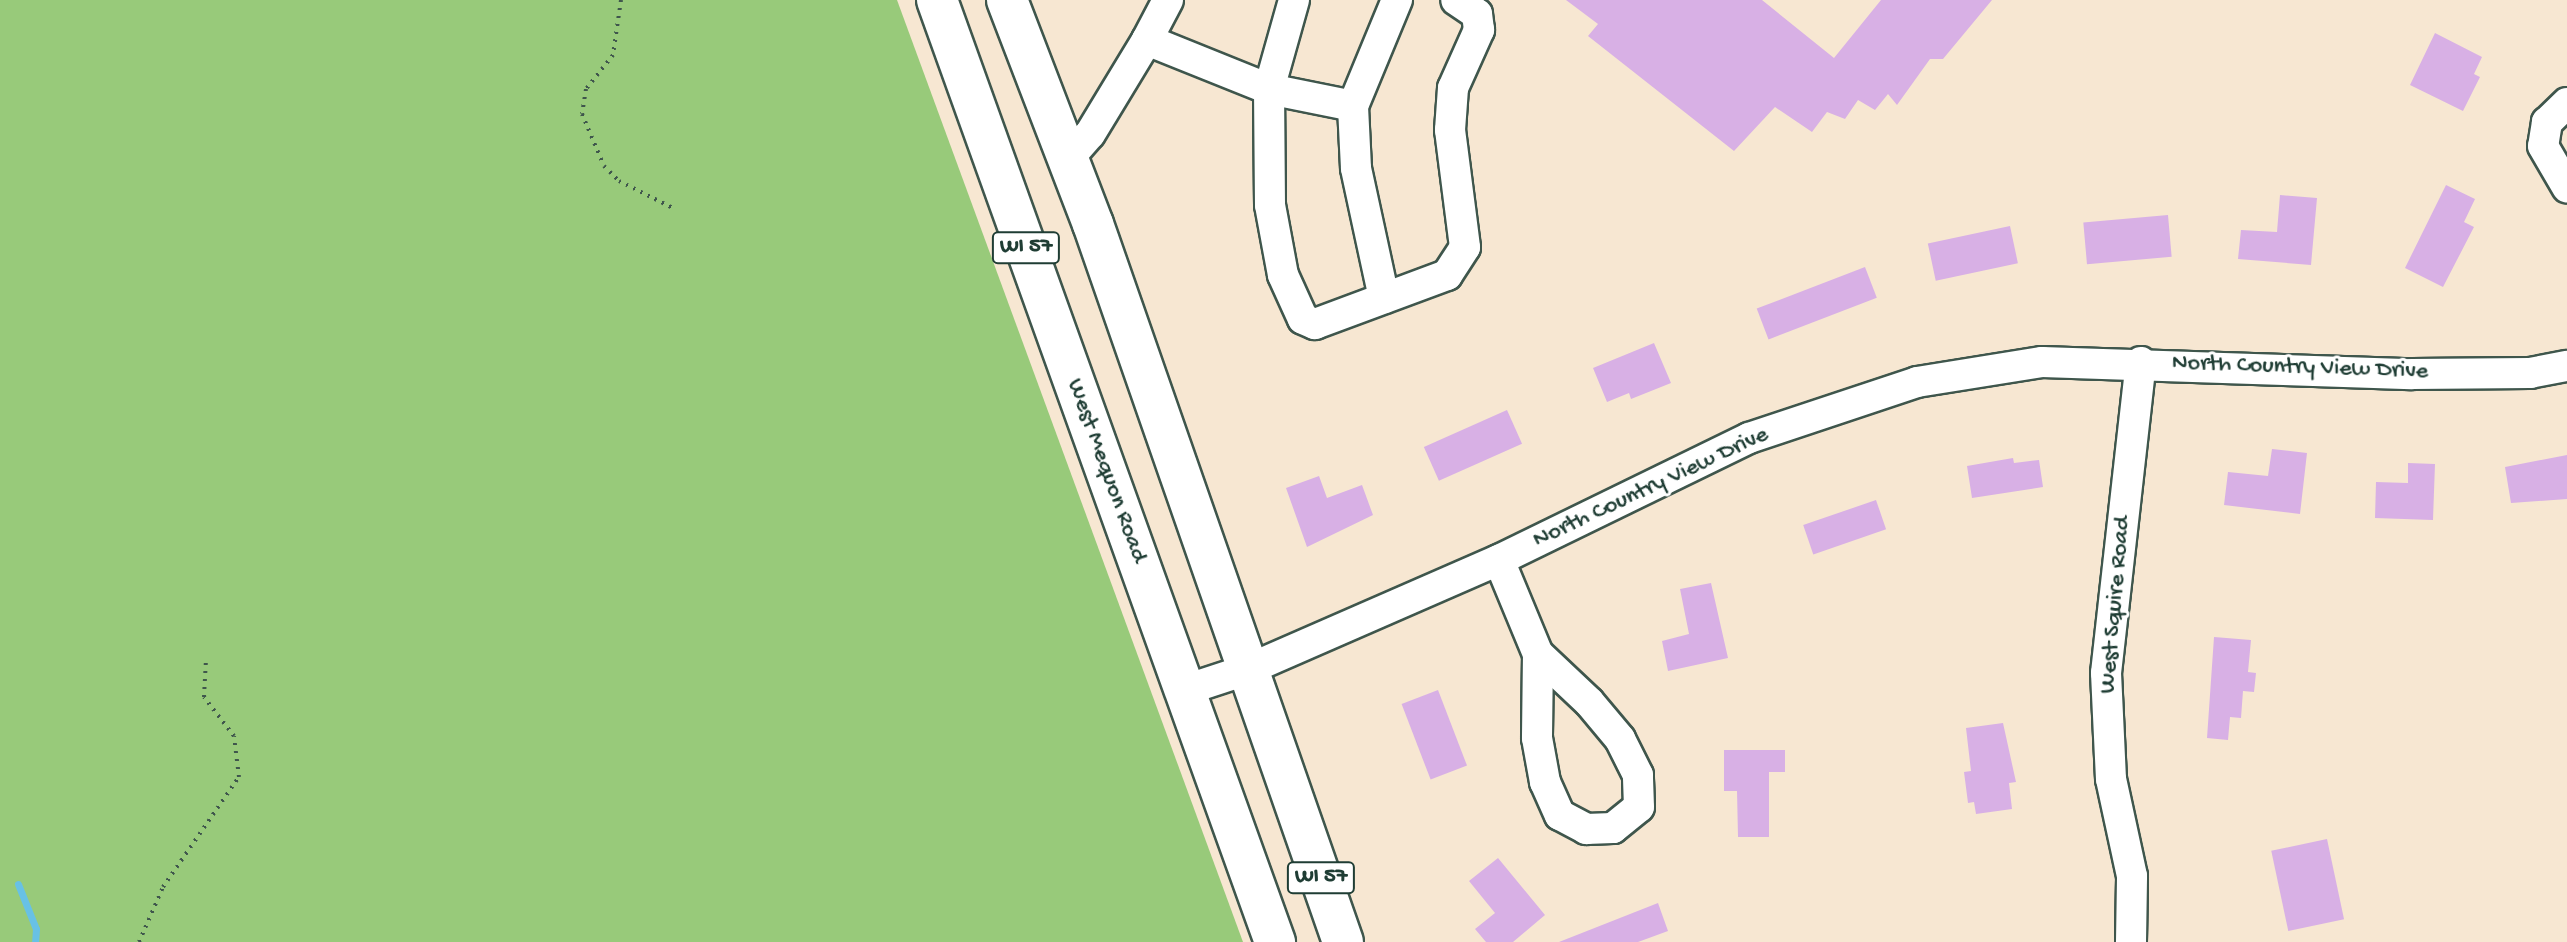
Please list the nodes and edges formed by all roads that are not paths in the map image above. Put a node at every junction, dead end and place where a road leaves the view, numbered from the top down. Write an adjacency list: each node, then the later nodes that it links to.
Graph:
1 (937, 0): 19 (main road, West Mequon Road / WI 57)
2 (1007, 0): 11 (main road, WI 57)
3 (1168, 0): 7 (street)
4 (1294, 0): 8 (street)
5 (1397, 0): 10 (street)
6 (1456, 0): 13 (street)
7 (1147, 40): 8 (street); 11 (street)
8 (1269, 89): 10 (street); 13 (street)
9 (2567, 103): 12 (street)
10 (1353, 106): 13 (street)
11 (1068, 159): 18 (main road, WI 57)
12 (2567, 187)
13 (1384, 298)
14 (2141, 362): 15 (street, North Country View Drive); 16 (street, North Country View Drive); 22 (street, West Squire Road)
15 (2567, 366)
16 (1499, 560): 17 (street); 18 (street, North Country View Drive)
17 (1538, 654): 17 (street)
18 (1249, 669): 19 (street, North Country View Drive); 21 (main road, WI 57)
19 (1185, 690): 20 (main road, West Mequon Road / WI 57)
20 (1275, 942)
21 (1343, 942)
22 (2131, 942)

